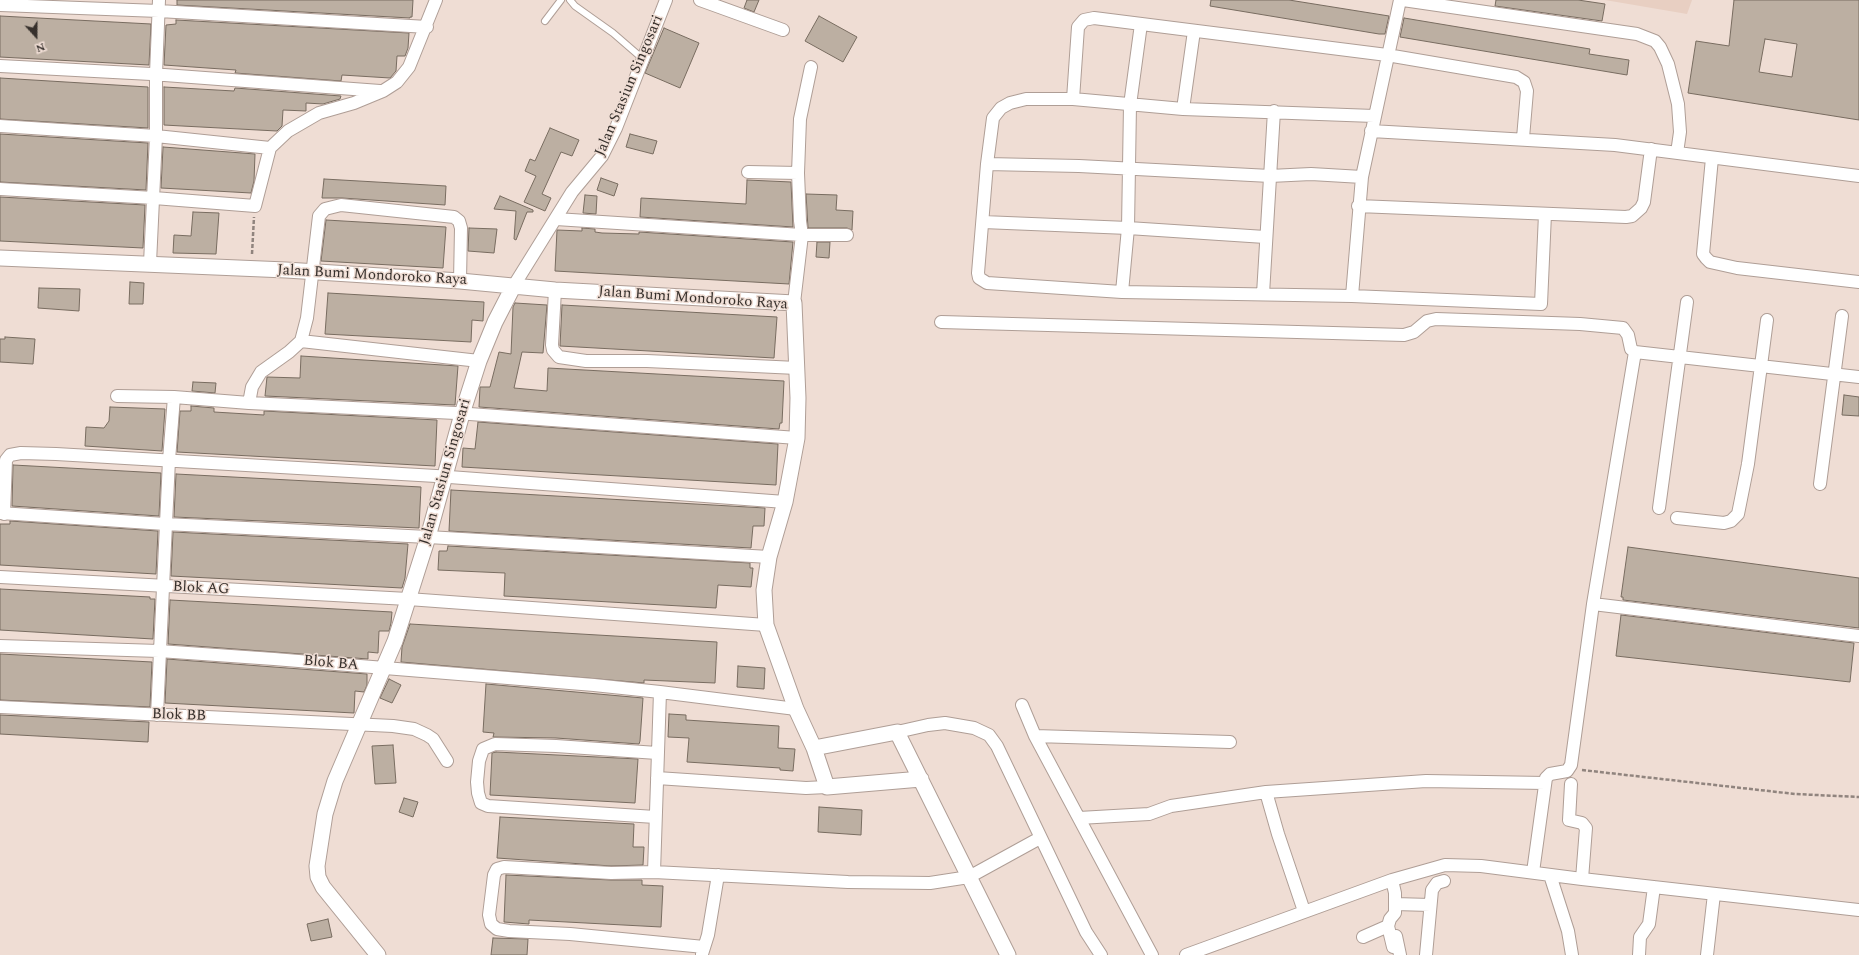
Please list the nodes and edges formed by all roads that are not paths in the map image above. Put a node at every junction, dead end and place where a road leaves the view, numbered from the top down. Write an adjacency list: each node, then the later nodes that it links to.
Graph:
1 (436, 0): 11 (street)
2 (561, 0): 9 (lane)
3 (570, 0): 15 (lane)
4 (666, 0): 15 (street, Jalan Stasiun Singosari)
5 (700, 0): 12 (street)
6 (1402, 0): 14 (street); 31 (street)
7 (0, 5): 8 (street)
8 (159, 5): 11 (street); 18 (street)
9 (544, 21)
10 (1141, 24): 13 (street); 20 (street); 21 (street)
11 (427, 27): 19 (street)
12 (783, 30)
13 (1194, 31): 14 (street); 22 (street)
14 (1387, 55): 24 (street); 28 (street)
15 (643, 59): 44 (street, Jalan Stasiun Singosari)
16 (0, 66): 18 (street)
17 (811, 67): 36 (street)
18 (156, 74): 19 (street); 27 (street)
19 (383, 91): 29 (street)
20 (1073, 99): 21 (street); 33 (street)
21 (1130, 105): 22 (street); 34 (street)
22 (1183, 109): 23 (street)
23 (1274, 111): 24 (street); 37 (street)
24 (1374, 116): 26 (street)
25 (0, 126): 27 (street)
26 (1371, 131): 28 (street); 39 (street)
27 (156, 136): 29 (street); 41 (street)
28 (1523, 138): 30 (street)
29 (270, 148): 41 (street)
30 (1650, 149): 31 (street); 43 (street)
31 (1677, 153): 32 (street)
32 (1712, 158): 38 (street); 54 (street)
33 (987, 164): 34 (street); 45 (street)
34 (1127, 168): 37 (street); 46 (street)
35 (748, 172): 36 (street)
36 (798, 173): 47 (street)
37 (1270, 176): 39 (street); 49 (street)
38 (1859, 176)
39 (1362, 177): 42 (street)
40 (0, 190): 41 (street)
41 (154, 198): 51 (street)
42 (1358, 206): 43 (street); 59 (street)
43 (1545, 214): 62 (street)
44 (556, 219): 47 (street); 55 (street, Jalan Stasiun Singosari)
45 (983, 222): 46 (street); 57 (street)
46 (1128, 228): 49 (street); 57 (street)
47 (802, 235): 48 (street); 61 (street)
48 (847, 236)
49 (1265, 237): 58 (street)
50 (0, 258): 51 (street, Jalan Bumi Mondoroko Raya)
51 (150, 263): 52 (street, Jalan Bumi Mondoroko Raya)
52 (306, 272): 53 (street, Jalan Bumi Mondoroko Raya); 53 (street); 67 (street)
53 (460, 281): 55 (street, Jalan Bumi Mondoroko Raya)
54 (1859, 282)
55 (513, 287): 56 (street, Jalan Bumi Mondoroko Raya); 70 (street, Jalan Stasiun Singosari)
56 (555, 290): 61 (street, Jalan Bumi Mondoroko Raya); 72 (street)
57 (1122, 292): 58 (street)
58 (1263, 294): 59 (street)
59 (1352, 296): 62 (street)
60 (1688, 302): 69 (street)
61 (794, 303): 72 (street, Jalan Bumi Mondoroko Raya)
62 (1541, 304): 66 (street)
63 (1842, 316): 73 (street)
64 (1766, 320): 71 (street)
65 (940, 322): 66 (street)
66 (1540, 323): 68 (street)
67 (301, 341): 70 (street); 77 (street)
68 (1635, 352): 69 (street); 93 (street)
69 (1680, 356): 71 (street); 84 (street)
70 (479, 361): 78 (street, Jalan Stasiun Singosari)
71 (1762, 365): 73 (street); 86 (street)
72 (797, 368): 79 (street, Jalan Bumi Mondoroko Raya)
73 (1835, 374): 74 (street); 82 (street)
74 (1859, 377)
75 (117, 396): 76 (street)
76 (174, 397): 77 (street); 80 (street)
77 (249, 403): 78 (street)
78 (462, 414): 79 (street); 81 (street, Jalan Stasiun Singosari)
79 (797, 438): 83 (street, Jalan Bumi Mondoroko Raya)
80 (169, 460): 81 (street); 85 (street); 87 (street)
81 (445, 476): 83 (street); 88 (street, Jalan Stasiun Singosari)
82 (1820, 484)
83 (785, 502): 89 (street, Jalan Bumi Mondoroko Raya)
84 (1659, 508)
85 (2, 514): 87 (street)
86 (1678, 518)
87 (165, 524): 88 (street); 91 (street)
88 (428, 537): 89 (street); 92 (street, Jalan Stasiun Singosari)
89 (769, 557): 94 (street, Jalan Bumi Mondoroko Raya)
90 (0, 577): 91 (street, Blok AG)
91 (162, 587): 92 (street, Blok AG); 97 (street)
92 (406, 598): 94 (street, Blok AG); 98 (street, Jalan Stasiun Singosari)
93 (1593, 604): 95 (street); 113 (street)
94 (766, 625): 102 (street, Jalan Bumi Mondoroko Raya)
95 (1859, 636)
96 (0, 646): 97 (street, Blok BA)
97 (159, 651): 98 (street, Blok BA); 103 (street)
98 (385, 669): 99 (street, Blok BA); 104 (street, Jalan Stasiun Singosari)
99 (660, 692): 102 (street, Blok BA); 109 (street)
100 (1022, 705): 106 (street)
101 (0, 707): 103 (street, Blok BB)
102 (796, 709): 108 (street, Jalan Bumi Mondoroko Raya)
103 (157, 715): 104 (street, Blok BB)
104 (359, 724): 110 (street, Blok BB); 138 (street, Jalan Stasiun Singosari)
105 (897, 732): 108 (street); 112 (street); 119 (street)
106 (1035, 736): 107 (street); 118 (street)
107 (1230, 742)
108 (814, 748): 115 (street, Jalan Bumi Mondoroko Raya)
109 (657, 753): 111 (street); 117 (street)
110 (447, 761)
111 (657, 778): 115 (street); 117 (street)
112 (921, 779): 115 (street); 124 (street)
113 (1545, 783): 116 (street); 121 (street)
114 (1571, 784): 125 (street)
115 (828, 787)
116 (1266, 792): 118 (street); 133 (street)
117 (655, 817): 120 (street)
118 (1079, 818): 141 (street)
119 (1040, 838): 124 (street); 140 (street)
120 (654, 872): 122 (street); 136 (street)
121 (1533, 872): 123 (street); 126 (street)
122 (718, 875): 124 (street); 136 (street)
123 (1550, 875): 125 (street); 144 (street)
124 (969, 877): 139 (street)
125 (1582, 879): 128 (street)
126 (1392, 880): 131 (street); 133 (street)
127 (1444, 881): 130 (street)
128 (1654, 887): 129 (street); 145 (street)
129 (1714, 894): 132 (street); 146 (street)
130 (1430, 905): 131 (street); 143 (street)
131 (1395, 909): 134 (street); 137 (street)
132 (1859, 910)
133 (1304, 911): 142 (street)
134 (1388, 926): 135 (street); 137 (street)
135 (1363, 937)
136 (703, 951)
137 (1396, 951)
138 (378, 955)
139 (1008, 955)
140 (1101, 955)
141 (1152, 955)
142 (1186, 955)
143 (1426, 955)
144 (1572, 955)
145 (1639, 955)
146 (1707, 955)

